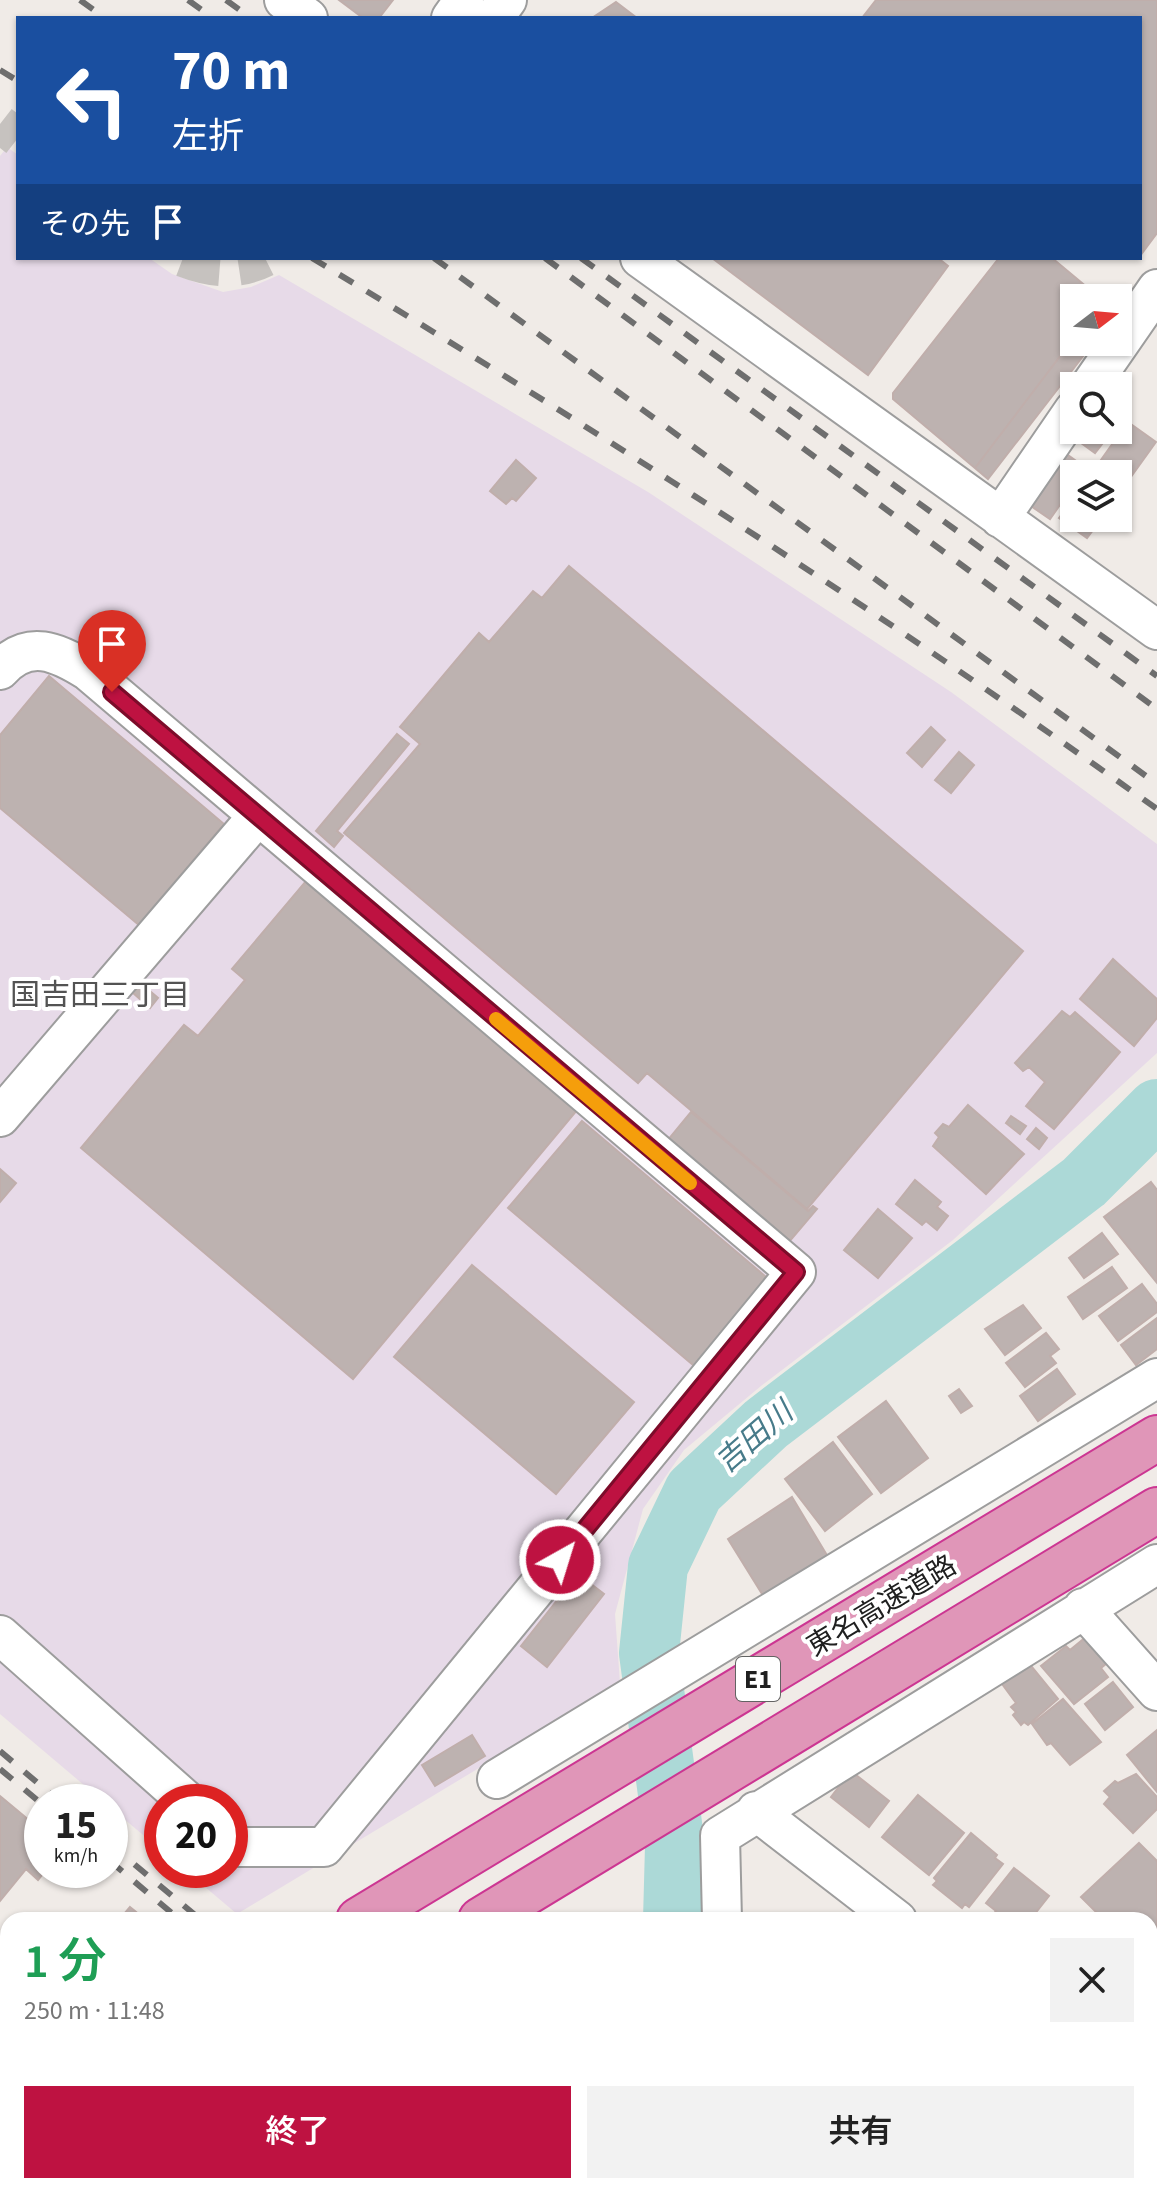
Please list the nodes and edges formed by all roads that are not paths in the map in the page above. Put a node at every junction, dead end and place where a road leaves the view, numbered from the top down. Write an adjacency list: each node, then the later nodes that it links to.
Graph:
1 (284, 0): 2 (street)
2 (305, 16)
3 (643, 260): 7 (street)
4 (1157, 289): 5 (street)
5 (1100, 372)
6 (1060, 430): 7 (street)
7 (1000, 518): 8 (street)
8 (1157, 630)
9 (0, 670): 10 (street)
10 (257, 817): 11 (street); 22 (street)
11 (0, 1117)
12 (1157, 1378): 19 (street)
13 (1157, 1438): 23 (highway, 東名高速道路 / E1)
14 (1157, 1510): 24 (highway, E1)
15 (1157, 1564): 16 (street)
16 (1083, 1608): 18 (street); 21 (street)
17 (0, 1635): 20 (street)
18 (1157, 1691)
19 (497, 1779)
20 (168, 1784)
21 (756, 1811): 25 (street); 26 (street)
22 (248, 1847)
23 (372, 1912)
24 (494, 1912)
25 (722, 1912)
26 (887, 1912)

